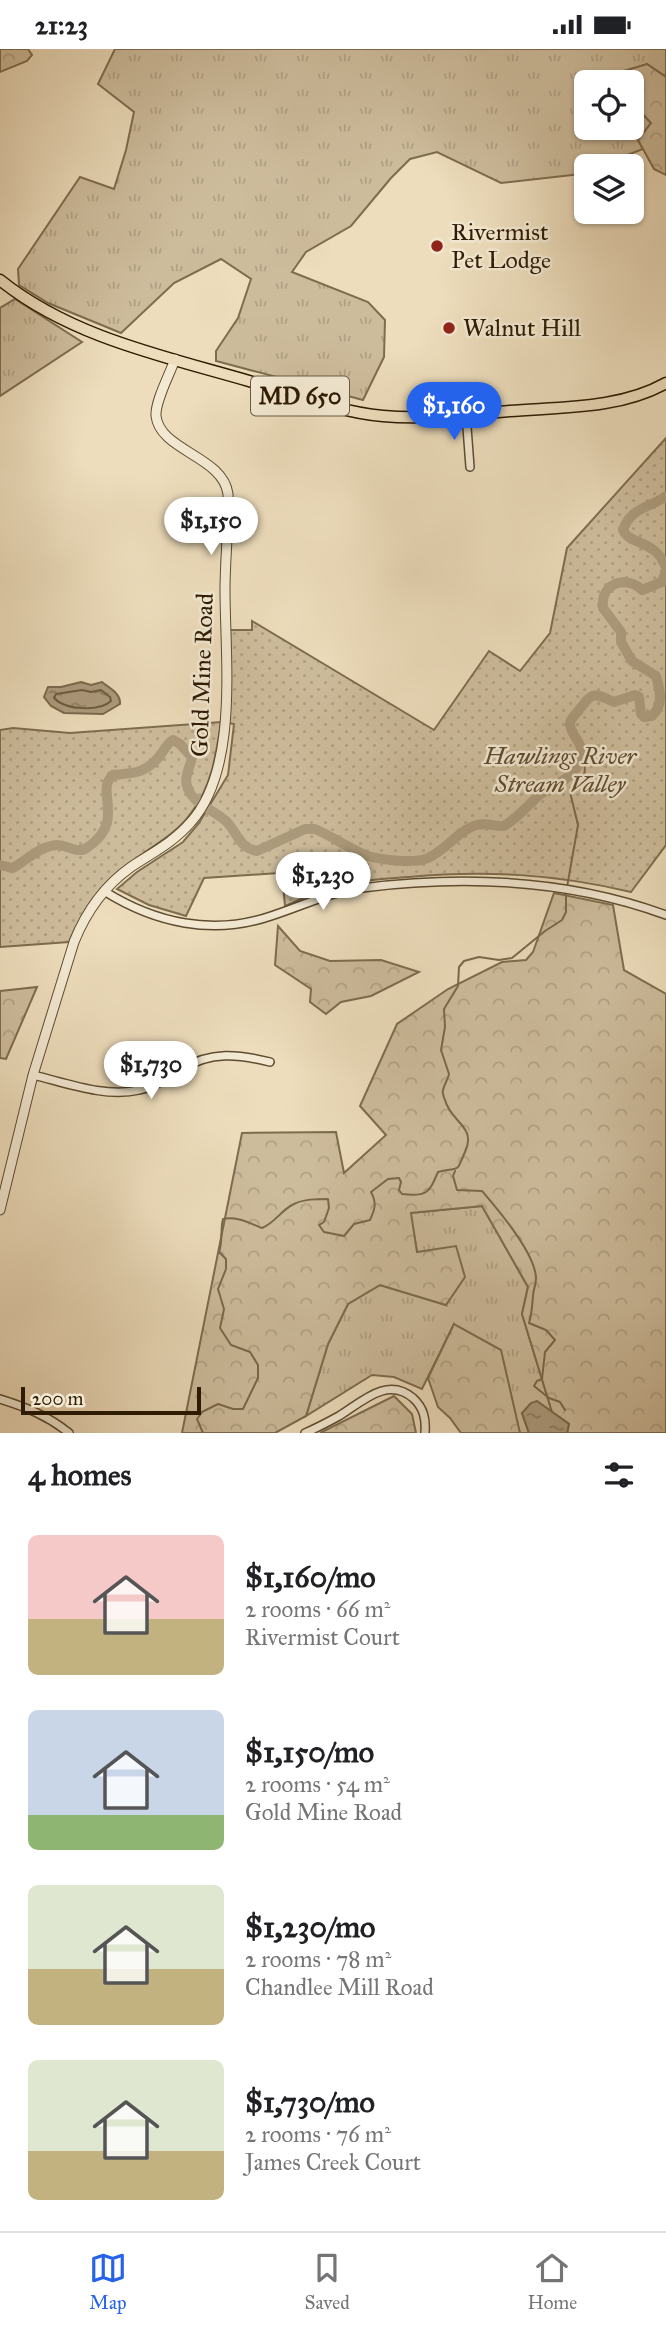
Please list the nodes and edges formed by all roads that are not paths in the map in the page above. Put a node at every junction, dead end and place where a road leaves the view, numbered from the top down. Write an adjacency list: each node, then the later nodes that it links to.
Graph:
1 (0, 280): 2 (main road, MD 650)
2 (176, 359): 4 (main road, MD 650); 6 (street, Gold Mine Road)
3 (666, 383): 4 (main road, MD 650)
4 (466, 414): 5 (street)
5 (471, 467)
6 (104, 891): 7 (street); 9 (street, Gold Mine Road)
7 (666, 915)
8 (270, 1062): 9 (street)
9 (33, 1075): 10 (street, Gold Mine Road)
10 (0, 1210)
11 (0, 1399): 12 (street)
12 (69, 1433)
13 (305, 1433): 14 (street)
14 (425, 1433)

